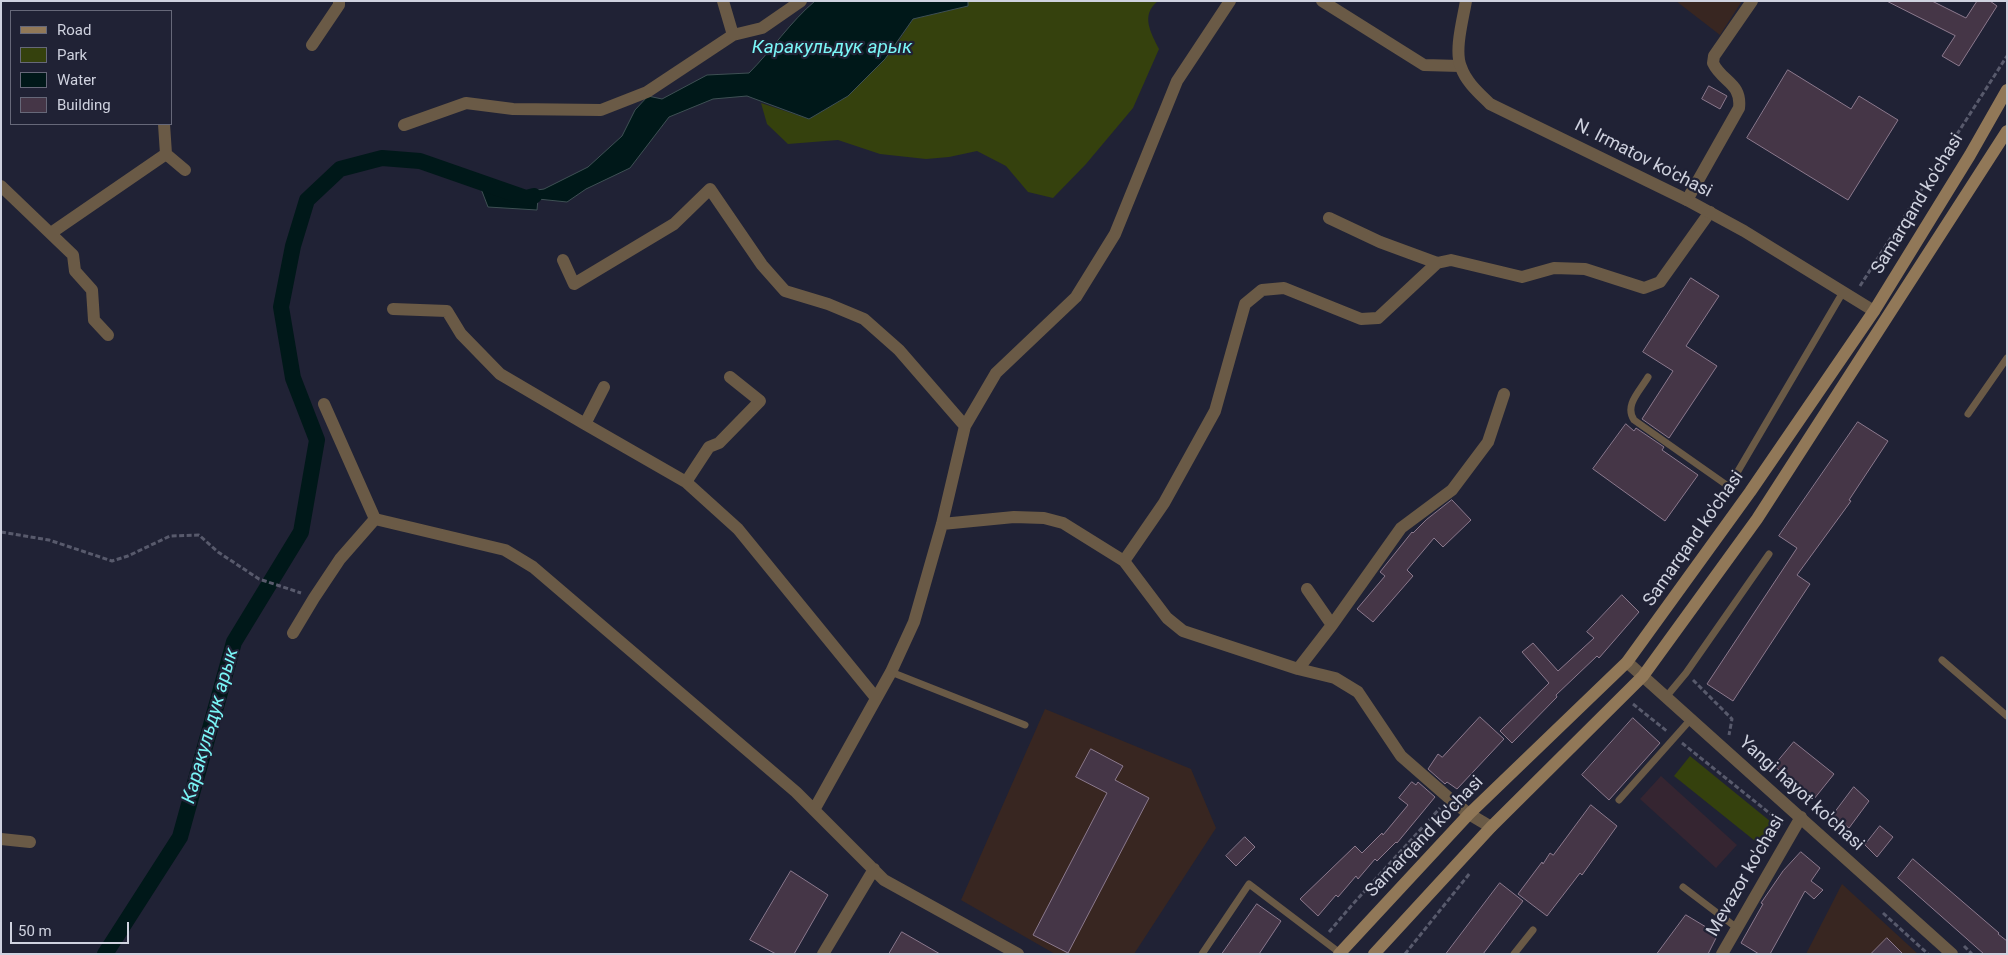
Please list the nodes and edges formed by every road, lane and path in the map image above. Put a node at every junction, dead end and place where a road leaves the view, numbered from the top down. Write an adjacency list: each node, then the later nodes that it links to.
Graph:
1 (339, 1): 9 (street)
2 (723, 1): 8 (street)
3 (801, 1): 8 (street)
4 (1230, 1): 37 (street)
5 (1322, 1): 11 (street)
6 (1466, 1): 11 (street)
7 (1752, 1): 19 (street)
8 (733, 35): 14 (street)
9 (312, 45)
10 (2007, 56): 25 (path)
11 (1460, 66): 19 (street, N. Irmatov ko'chasi)
12 (2007, 90): 27 (main road, Samarqand ko'chasi)
13 (164, 125): 16 (street)
14 (404, 125)
15 (2007, 131): 53 (main road, Samarqand ko'chasi)
16 (166, 154): 17 (street); 22 (street)
17 (185, 170)
18 (1, 186): 22 (street)
19 (1687, 200): 20 (street, N. Irmatov ko'chasi)
20 (1710, 212): 24 (street); 25 (street, N. Irmatov ko'chasi)
21 (1329, 218): 24 (street)
22 (51, 233): 28 (street)
23 (563, 260): 37 (street)
24 (1437, 263): 43 (street)
25 (1848, 295): 27 (street, N. Irmatov ko'chasi); 31 (lane)
26 (393, 309): 36 (street)
27 (1874, 311): 49 (main road, Samarqand ko'chasi)
28 (108, 335)
29 (2007, 358): 35 (lane)
30 (730, 377): 38 (street)
31 (1648, 377)
32 (604, 387): 36 (street)
33 (1504, 394): 46 (street)
34 (324, 404): 39 (street)
35 (1968, 414)
36 (585, 424): 38 (street)
37 (965, 426): 40 (street)
38 (686, 482): 56 (street)
39 (376, 519): 47 (street); 66 (street)
40 (942, 524): 43 (street); 51 (street)
41 (1, 532): 45 (path)
42 (1769, 554): 52 (lane)
43 (1124, 561): 50 (street)
44 (1307, 589): 46 (street)
45 (304, 595)
46 (1332, 625): 50 (street)
47 (293, 633)
48 (1942, 660): 59 (lane)
49 (1627, 662): 53 (street, Yangi hayot ko'chasi); 67 (main road, Samarqand ko'chasi)
50 (1298, 670): 64 (street)
51 (890, 672): 56 (street); 62 (lane)
52 (1686, 673): 55 (lane); 61 (path)
53 (1644, 676): 54 (main road, Samarqand ko'chasi); 55 (street, Yangi hayot ko'chasi)
54 (1624, 696): 57 (path); 69 (main road, Samarqand ko'chasi)
55 (1666, 697): 60 (street, Yangi hayot ko'chasi)
56 (876, 698): 66 (street)
57 (1634, 705): 58 (path); 63 (path)
58 (1627, 712)
59 (2007, 716)
60 (1691, 719): 63 (lane); 68 (street, Yangi hayot ko'chasi)
61 (1732, 719)
62 (1025, 725)
63 (1675, 737): 65 (lane); 70 (path)
64 (1449, 798): 67 (street); 79 (path)
65 (1619, 800)
66 (814, 810): 73 (street)
67 (1469, 814): 69 (street); 80 (main road, Samarqand ko'chasi)
68 (1801, 817): 70 (street, Mevazor ko'chasi); 89 (street, Yangi hayot ko'chasi)
69 (1491, 827): 84 (main road, Samarqand ko'chasi)
70 (1792, 831): 77 (street, Mevazor ko'chasi)
71 (1, 839): 72 (street)
72 (30, 842)
73 (874, 869): 81 (street); 82 (street)
74 (1473, 869): 85 (path)
75 (1683, 887): 77 (lane)
76 (1893, 922): 88 (path)
77 (1737, 928): 87 (street, Mevazor ko'chasi)
78 (1532, 930): 86 (lane)
79 (1323, 940): 80 (lane); 83 (lane)
80 (1340, 953)
81 (823, 954)
82 (1018, 954)
83 (1202, 954)
84 (1374, 954)
85 (1405, 954)
86 (1514, 954)
87 (1722, 954)
88 (1928, 954)
89 (1952, 954)

